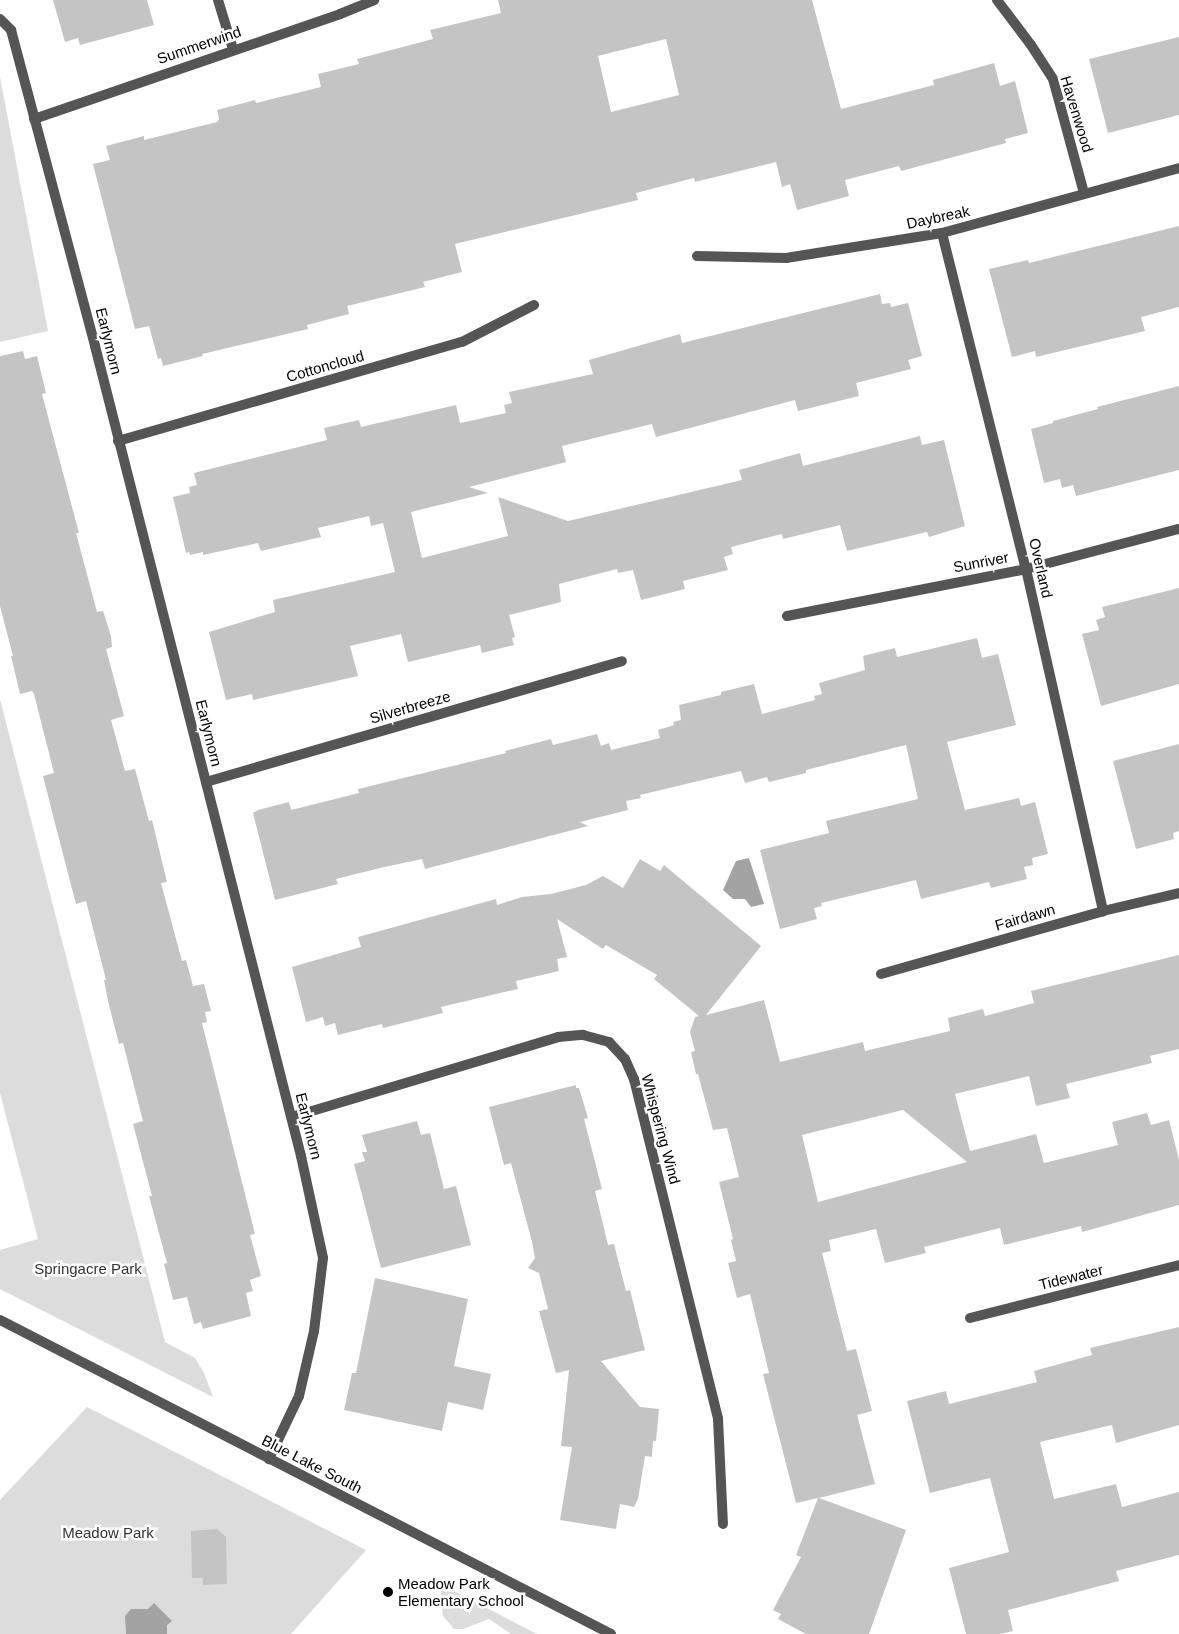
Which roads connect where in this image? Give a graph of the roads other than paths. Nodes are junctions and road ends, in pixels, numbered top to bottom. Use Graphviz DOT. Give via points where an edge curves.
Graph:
graph roads {
  1 [pos="218,0"];
  2 [pos="374,0"];
  3 [pos="997,0"];
  4 [pos="0,19"];
  5 [pos="233,49"];
  6 [pos="34,119"];
  7 [pos="1179,168"];
  8 [pos="1084,193"];
  9 [pos="942,233"];
  10 [pos="697,256"];
  11 [pos="534,305"];
  12 [pos="118,441"];
  13 [pos="1179,530"];
  14 [pos="1026,569"];
  15 [pos="786,616"];
  16 [pos="622,661"];
  17 [pos="206,782"];
  18 [pos="1179,894"];
  19 [pos="1102,911"];
  20 [pos="880,974"];
  21 [pos="292,1117"];
  22 [pos="1179,1265"];
  23 [pos="970,1318"];
  24 [pos="0,1320"];
  25 [pos="269,1459"];
  26 [pos="724,1524"];
  27 [pos="611,1634"];
  1 -- 5 [label="street"];
  2 -- 5 [label="street, Summerwind"];
  3 -- 8 [label="street, Havenwood" via="1053,79"];
  4 -- 6 [label="street, Earlymorn" via="11,30"];
  5 -- 6 [label="street, Summerwind"];
  6 -- 12 [label="street, Earlymorn"];
  7 -- 8 [label="street, Daybreak"];
  8 -- 9 [label="street, Daybreak"];
  9 -- 10 [label="street, Daybreak" via="786,258"];
  9 -- 14 [label="street, Overland"];
  11 -- 12 [label="street, Cottoncloud" via="462,342"];
  12 -- 17 [label="street, Earlymorn"];
  13 -- 14 [label="street, Sunriver"];
  14 -- 15 [label="street, Sunriver"];
  14 -- 19 [label="street, Overland"];
  16 -- 17 [label="street, Silverbreeze"];
  17 -- 21 [label="street, Earlymorn"];
  18 -- 19 [label="street, Fairdawn"];
  19 -- 20 [label="street, Fairdawn"];
  21 -- 25 [label="street, Earlymorn" via="323,1258 314,1331 299,1396"];
  21 -- 26 [label="street, Whispering Wind" via="558,1037 583,1035 609,1042 624,1059 634,1079 718,1419"];
  22 -- 23 [label="street, Tidewater"];
  24 -- 25 [label="street, Blue Lake South"];
  25 -- 27 [label="street, Blue Lake South"];
}
